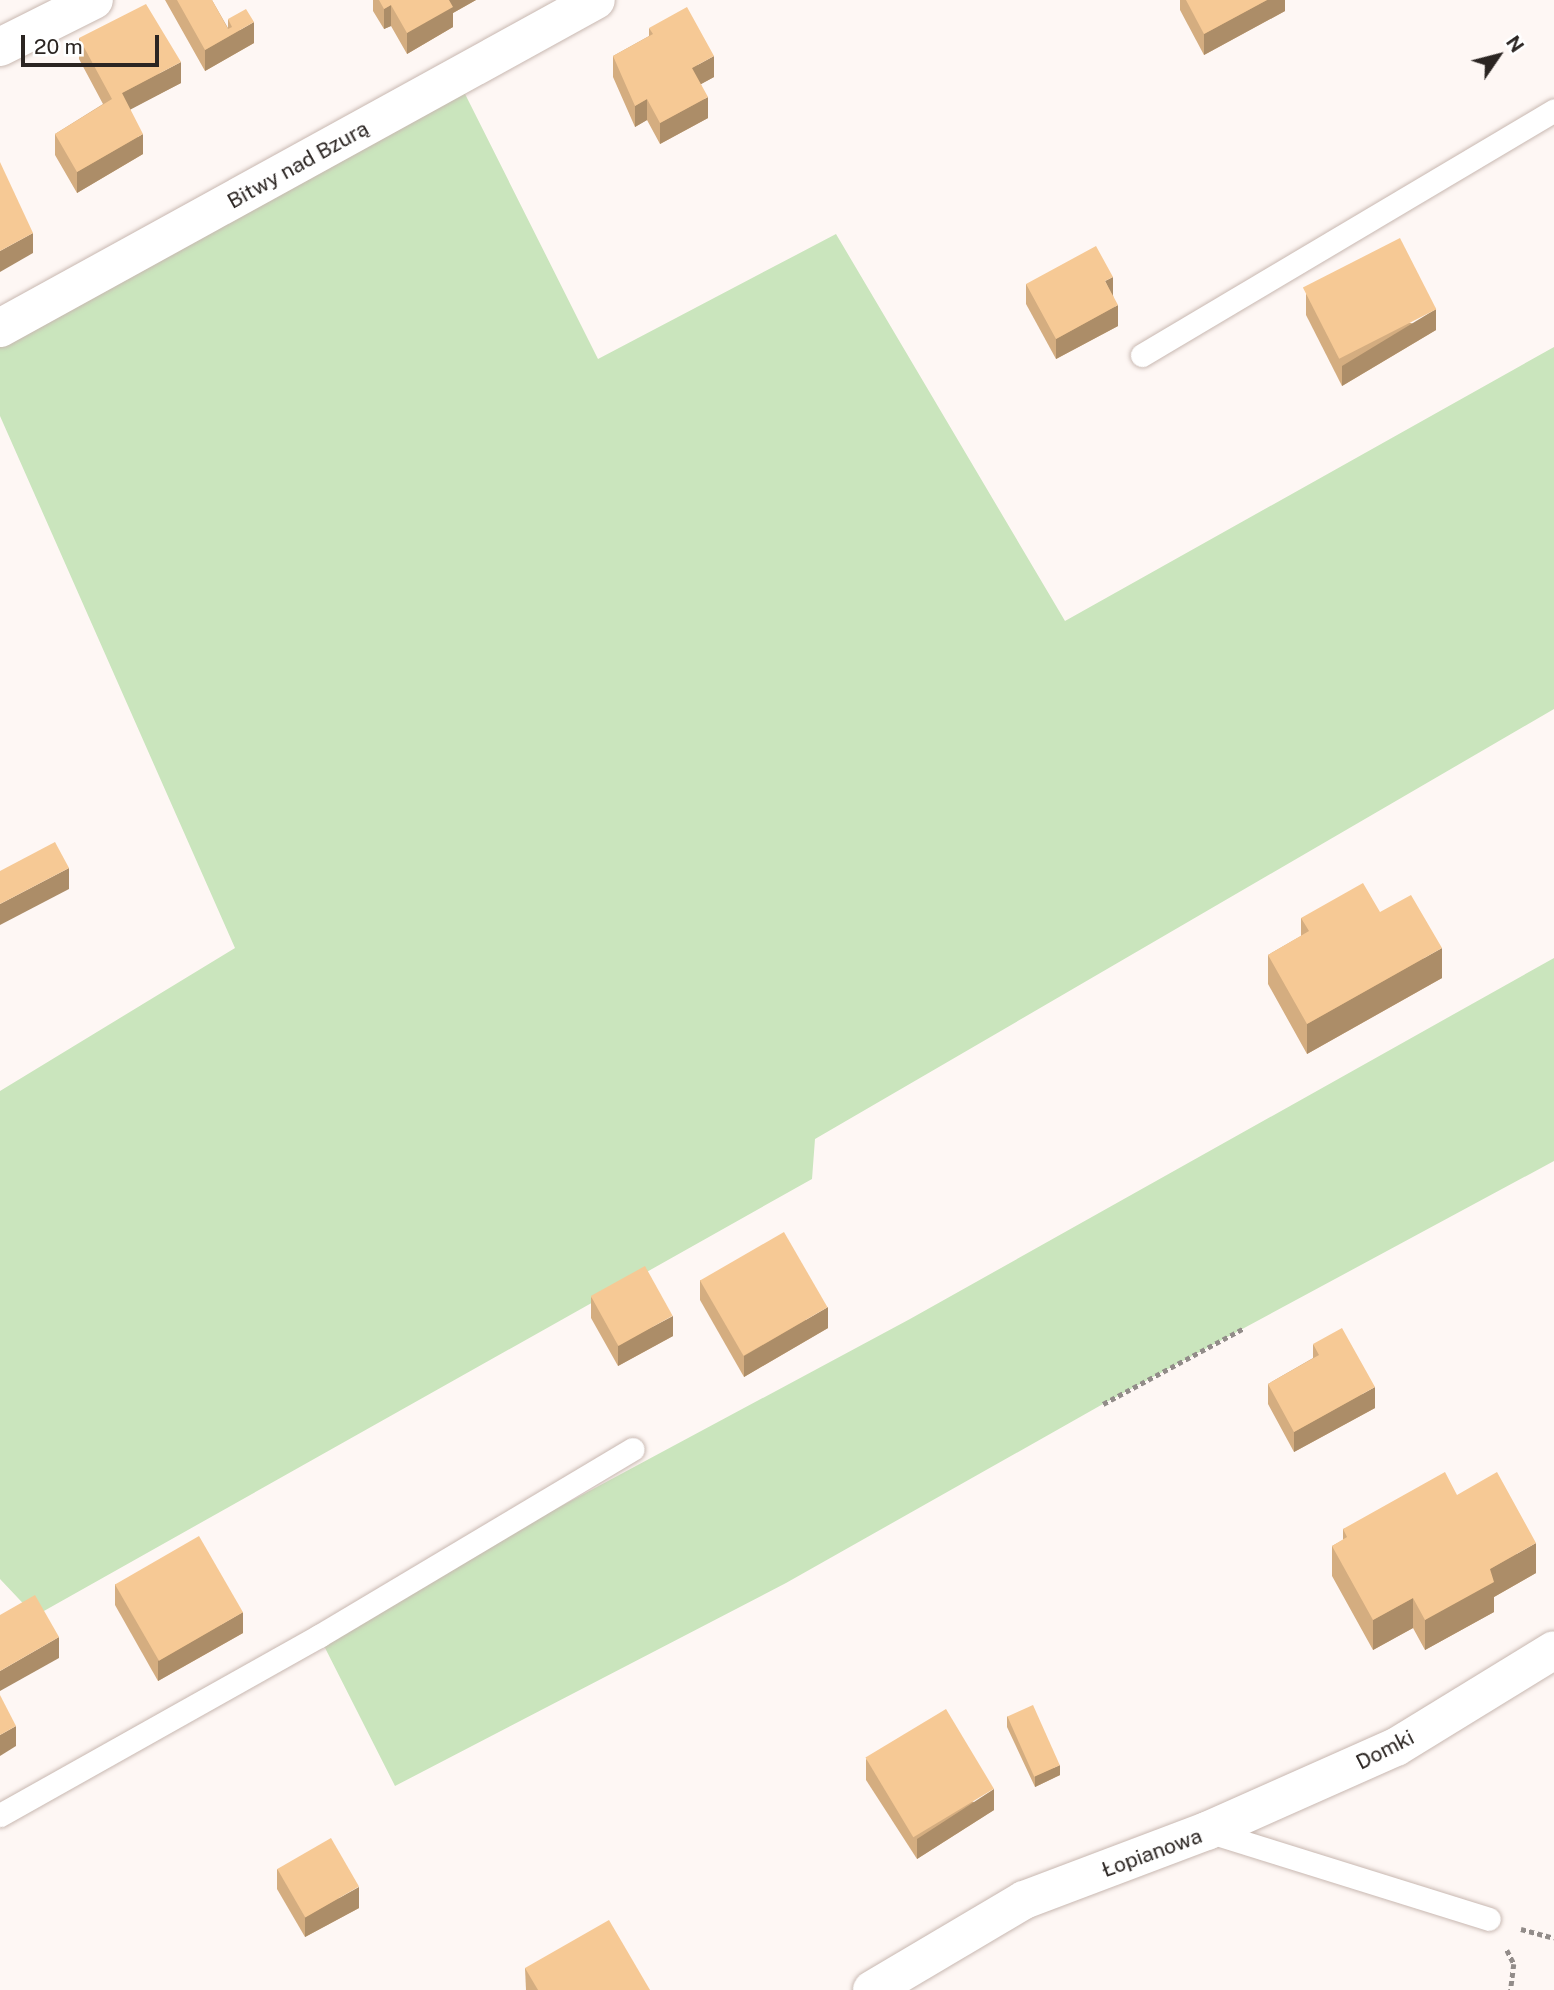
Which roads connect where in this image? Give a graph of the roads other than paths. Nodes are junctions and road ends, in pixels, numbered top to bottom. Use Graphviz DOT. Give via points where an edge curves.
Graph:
graph roads {
  1 [pos="94,0"];
  2 [pos="596,0"];
  3 [pos="0,47"];
  4 [pos="1554,110"];
  5 [pos="0,328"];
  6 [pos="1142,355"];
  7 [pos="634,1449"];
  8 [pos="1554,1650"];
  9 [pos="0,1815"];
  10 [pos="1207,1831"];
  11 [pos="1489,1919"];
  12 [pos="872,1990"];
  1 -- 3 [label="street"];
  2 -- 5 [label="street, Bitwy nad Bzurą"];
  4 -- 6 [label="lane"];
  7 -- 9 [label="lane" via="319,1636"];
  8 -- 10 [label="street, Domki" via="1396,1748"];
  10 -- 11 [label="lane, Łopianowa"];
  10 -- 12 [label="street, Łopianowa" via="1024,1900"];
}
